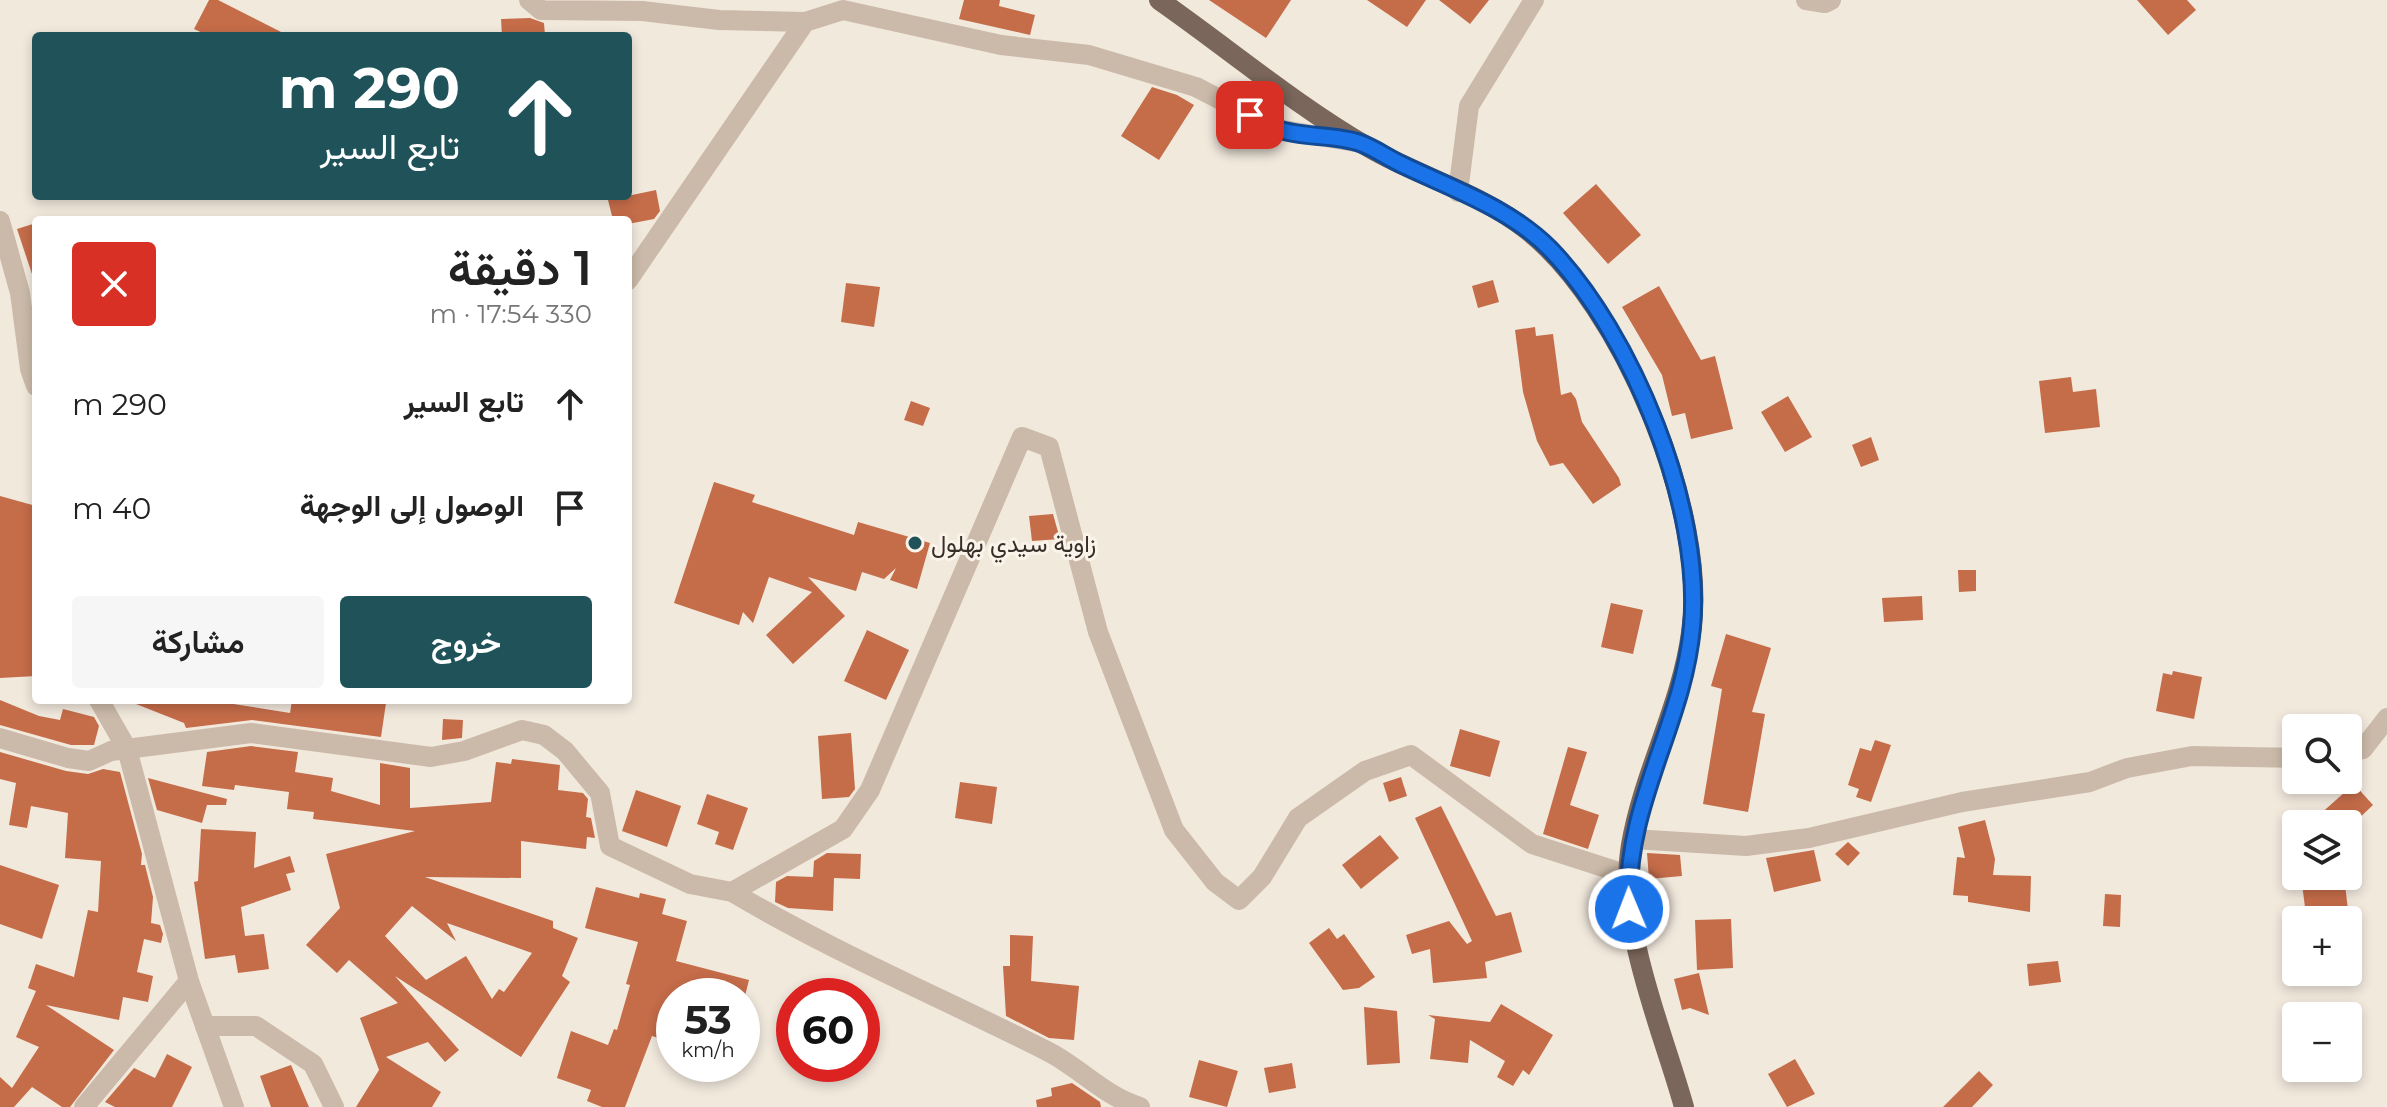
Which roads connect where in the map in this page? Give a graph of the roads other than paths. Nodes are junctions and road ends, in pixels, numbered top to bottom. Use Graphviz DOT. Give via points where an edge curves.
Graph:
graph roads {
  1 [pos="529,0"];
  2 [pos="1159,0"];
  3 [pos="1534,0"];
  4 [pos="1806,0"];
  5 [pos="1831,0"];
  6 [pos="805,22"];
  7 [pos="1361,143"];
  8 [pos="1458,192"];
  9 [pos="0,221"];
  10 [pos="632,274"];
  11 [pos="32,375"];
  12 [pos="101,704"];
  13 [pos="2387,718"];
  14 [pos="0,738"];
  15 [pos="127,749"];
  16 [pos="2362,749"];
  17 [pos="2282,758"];
  18 [pos="1633,839"];
  19 [pos="1628,875"];
  20 [pos="732,892"];
  21 [pos="189,981"];
  22 [pos="205,1026"];
  23 [pos="84,1107"];
  24 [pos="234,1107"];
  25 [pos="334,1107"];
  26 [pos="1140,1107"];
  27 [pos="1684,1107"];
  1 -- 6 [label="street" via="541,10"];
  2 -- 7 [label="main road"];
  3 -- 8 [label="street" via="1469,106"];
  4 -- 5 [label="street"];
  6 -- 7 [label="street" via="843,10 1001,45 1089,55 1196,87 1277,129"];
  6 -- 10 [label="street"];
  7 -- 8 [label="main road"];
  8 -- 18 [label="main road" via="1525,228 1550,249 1586,294 1658,430 1681,504 1693,587 1690,641"];
  9 -- 11 [label="street" via="20,293"];
  12 -- 15 [label="street"];
  13 -- 16 [label="street"];
  14 -- 15 [label="street" via="89,761"];
  15 -- 20 [label="street" via="251,733 431,757 522,730 544,735 600,793 610,846 690,884"];
  15 -- 21 [label="street"];
  17 -- 18 [label="street" via="2192,756 2127,768 2090,782 1746,846"];
  18 -- 19 [label="main road"];
  19 -- 20 [label="street" via="1532,844 1411,755 1365,771 1298,818 1262,877 1239,900 1215,882 1174,830 1098,632 1049,447 1022,437 870,790 843,829"];
  19 -- 27 [label="main road" via="1634,940"];
  20 -- 26 [label="street" via="787,925 1051,1053 1121,1101"];
  21 -- 22 [label="street"];
  21 -- 23 [label="street"];
  22 -- 24 [label="street"];
  22 -- 25 [label="street" via="256,1026 313,1064"];
}
